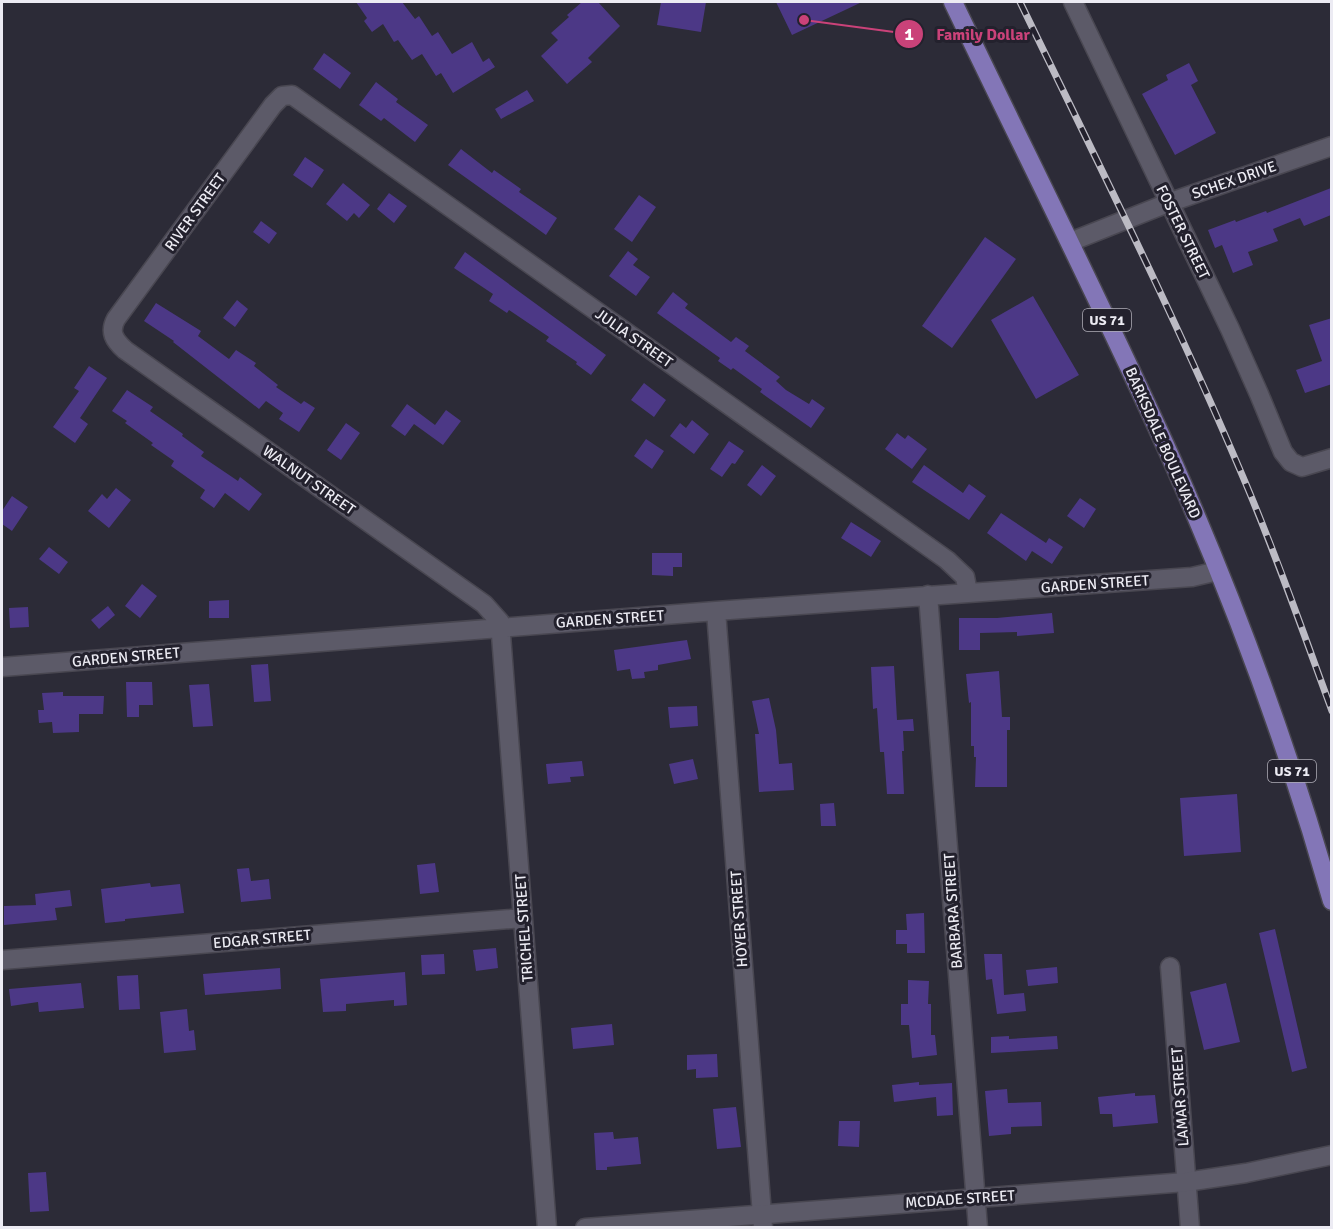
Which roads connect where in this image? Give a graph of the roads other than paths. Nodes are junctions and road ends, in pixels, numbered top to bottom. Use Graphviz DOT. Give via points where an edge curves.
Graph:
graph roads {
  1 [pos="953,2"];
  2 [pos="1073,2"];
  3 [pos="287,94"];
  4 [pos="1332,146"];
  5 [pos="1168,203"];
  6 [pos="1070,242"];
  7 [pos="113,336"];
  8 [pos="1332,458"];
  9 [pos="1218,571"];
  10 [pos="968,593"];
  11 [pos="928,595"];
  12 [pos="716,611"];
  13 [pos="501,628"];
  14 [pos="2,667"];
  15 [pos="1332,901"];
  16 [pos="523,918"];
  17 [pos="2,960"];
  18 [pos="1170,967"];
  19 [pos="1332,1155"];
  20 [pos="1186,1182"];
  21 [pos="975,1198"];
  22 [pos="762,1221"];
  23 [pos="547,1227"];
  24 [pos="585,1227"];
  25 [pos="978,1227"];
  26 [pos="1190,1227"];
  1 -- 6 [label="main road, BARKSDALE BOULEVARD / US 71"];
  2 -- 5 [label="street, FOSTER STREET"];
  3 -- 7 [label="street, RIVER STREET" via="273,105 116,319 111,330"];
  3 -- 10 [label="street, JULIA STREET" via="301,100 947,560 965,577"];
  4 -- 5 [label="street, SCHEX DRIVE"];
  5 -- 6 [label="street, SCHEX DRIVE"];
  5 -- 8 [label="street, FOSTER STREET" via="1240,350 1280,447 1290,462 1302,467"];
  6 -- 9 [label="main road, BARKSDALE BOULEVARD / US 71" via="1153,418"];
  7 -- 13 [label="street, WALNUT STREET" via="125,350 484,604 497,617"];
  9 -- 10 [label="street, GARDEN STREET" via="1192,577"];
  9 -- 15 [label="main road, BARKSDALE BOULEVARD / US 71" via="1274,716"];
  10 -- 11 [label="street, GARDEN STREET"];
  11 -- 12 [label="street, GARDEN STREET"];
  11 -- 21 [label="street, BARBARA STREET"];
  12 -- 13 [label="street, GARDEN STREET"];
  12 -- 22 [label="street, HOYER STREET"];
  13 -- 14 [label="street, GARDEN STREET"];
  13 -- 16 [label="street, TRICHEL STREET"];
  16 -- 17 [label="street, EDGAR STREET"];
  16 -- 23 [label="street, TRICHEL STREET"];
  18 -- 20 [label="street, LAMAR STREET"];
  19 -- 20 [label="street, MCDADE STREET"];
  20 -- 21 [label="street, MCDADE STREET"];
  20 -- 26 [label="street, LAMAR STREET"];
  21 -- 22 [label="street, MCDADE STREET"];
  21 -- 25 [label="street, BARBARA STREET"];
  22 -- 24 [label="street, MCDADE STREET"];
}
